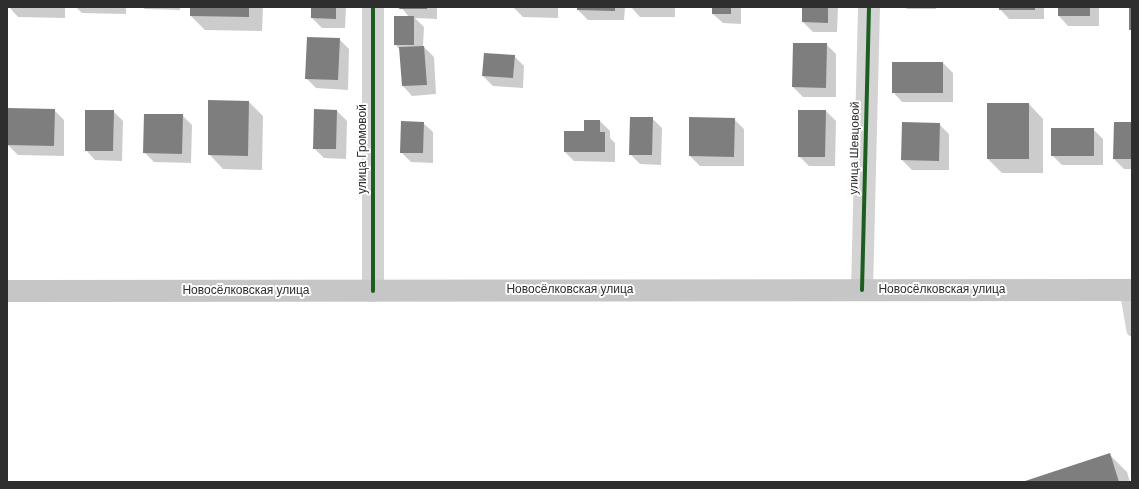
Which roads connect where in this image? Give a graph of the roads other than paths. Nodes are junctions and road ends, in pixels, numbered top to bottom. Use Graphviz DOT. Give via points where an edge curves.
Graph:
graph roads {
  1 [pos="373,7"];
  2 [pos="869,7"];
  3 [pos="862,290"];
  4 [pos="1128,290"];
  5 [pos="7,291"];
  6 [pos="373,291"];
  7 [pos="1132,331"];
  1 -- 6 [label="street, улица Громовой"];
  2 -- 3 [label="street, улица Шевцовой"];
  3 -- 4 [label="main road, Новосёлковская улица"];
  3 -- 6 [label="main road, Новосёлковская улица"];
  4 -- 7 [label="lane"];
  5 -- 6 [label="main road, Новосёлковская улица"];
}
